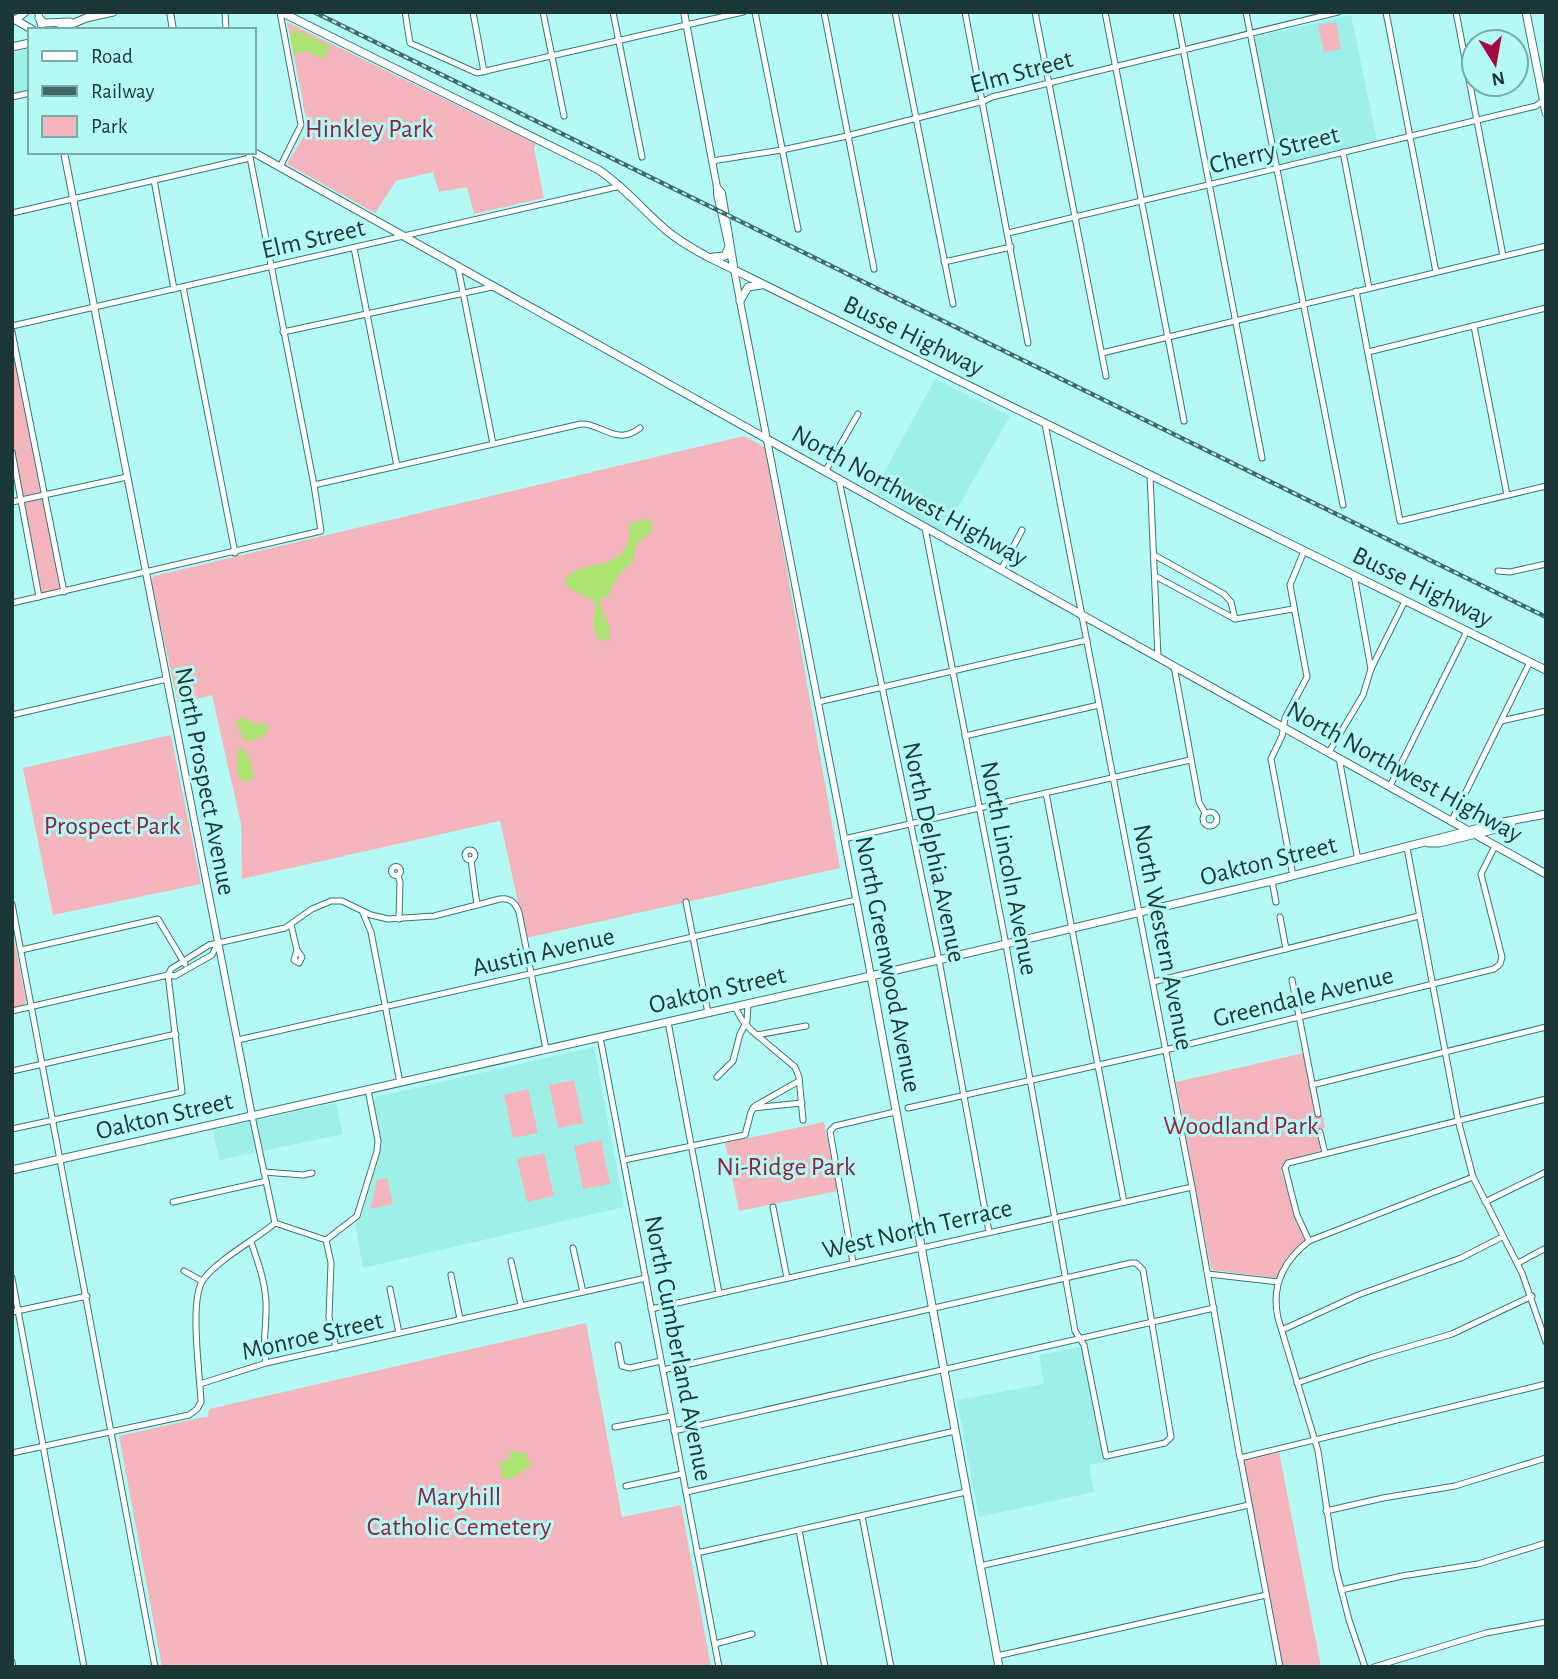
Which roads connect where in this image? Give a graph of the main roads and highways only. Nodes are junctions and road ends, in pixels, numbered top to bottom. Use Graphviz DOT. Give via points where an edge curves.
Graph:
graph roads {
  1 [pos="25,12"];
  2 [pos="113,12"];
  3 [pos="281,12"];
  4 [pos="1526,12"];
  5 [pos="38,15"];
  6 [pos="14,19"];
  7 [pos="75,22"];
  8 [pos="30,28"];
  9 [pos="62,28"];
  10 [pos="1545,99"];
  11 [pos="1546,113"];
  12 [pos="251,154"];
  13 [pos="728,249"];
  14 [pos="708,257"];
  15 [pos="764,285"];
  16 [pos="740,301"];
  17 [pos="1546,670"];
  18 [pos="1546,814"];
  19 [pos="1449,819"];
  20 [pos="1514,821"];
  21 [pos="1500,828"];
  22 [pos="1471,833"];
  23 [pos="1445,836"];
  24 [pos="1429,842"];
  25 [pos="1497,847"];
  26 [pos="1546,874"];
  27 [pos="871,976"];
  28 [pos="12,1170"];
  29 [pos="999,1667"];
  1 -- 6 [label="main road"];
  2 -- 7 [label="main road"];
  3 -- 14 [label="main road, Busse Highway" via="599,170 666,230"];
  4 -- 10 [label="main road"];
  5 -- 7 [label="main road" via="44,23"];
  6 -- 8 [label="main road"];
  7 -- 9 [label="main road"];
  10 -- 11 [label="main road"];
  12 -- 19 [label="main road, North Northwest Highway"];
  13 -- 14 [label="main road" via="722,257"];
  14 -- 15 [label="main road, Busse Highway"];
  15 -- 16 [label="main road" via="748,287"];
  15 -- 17 [label="main road, Busse Highway"];
  18 -- 20 [label="main road, Oakton Street"];
  19 -- 22 [label="main road, North Northwest Highway"];
  19 -- 23 [label="main road"];
  20 -- 21 [label="main road, Oakton Street"];
  20 -- 22 [label="main road, Oakton Street"];
  21 -- 22 [label="main road, Oakton Street"];
  21 -- 25 [label="main road"];
  22 -- 23 [label="main road, Oakton Street"];
  22 -- 24 [label="main road, Oakton Street"];
  22 -- 25 [label="main road, North Northwest Highway"];
  23 -- 24 [label="main road, Oakton Street"];
  24 -- 27 [label="main road, Oakton Street"];
  25 -- 26 [label="main road, North Northwest Highway"];
  27 -- 28 [label="main road, Oakton Street"];
  27 -- 29 [label="main road, North Greenwood Avenue"];
}
